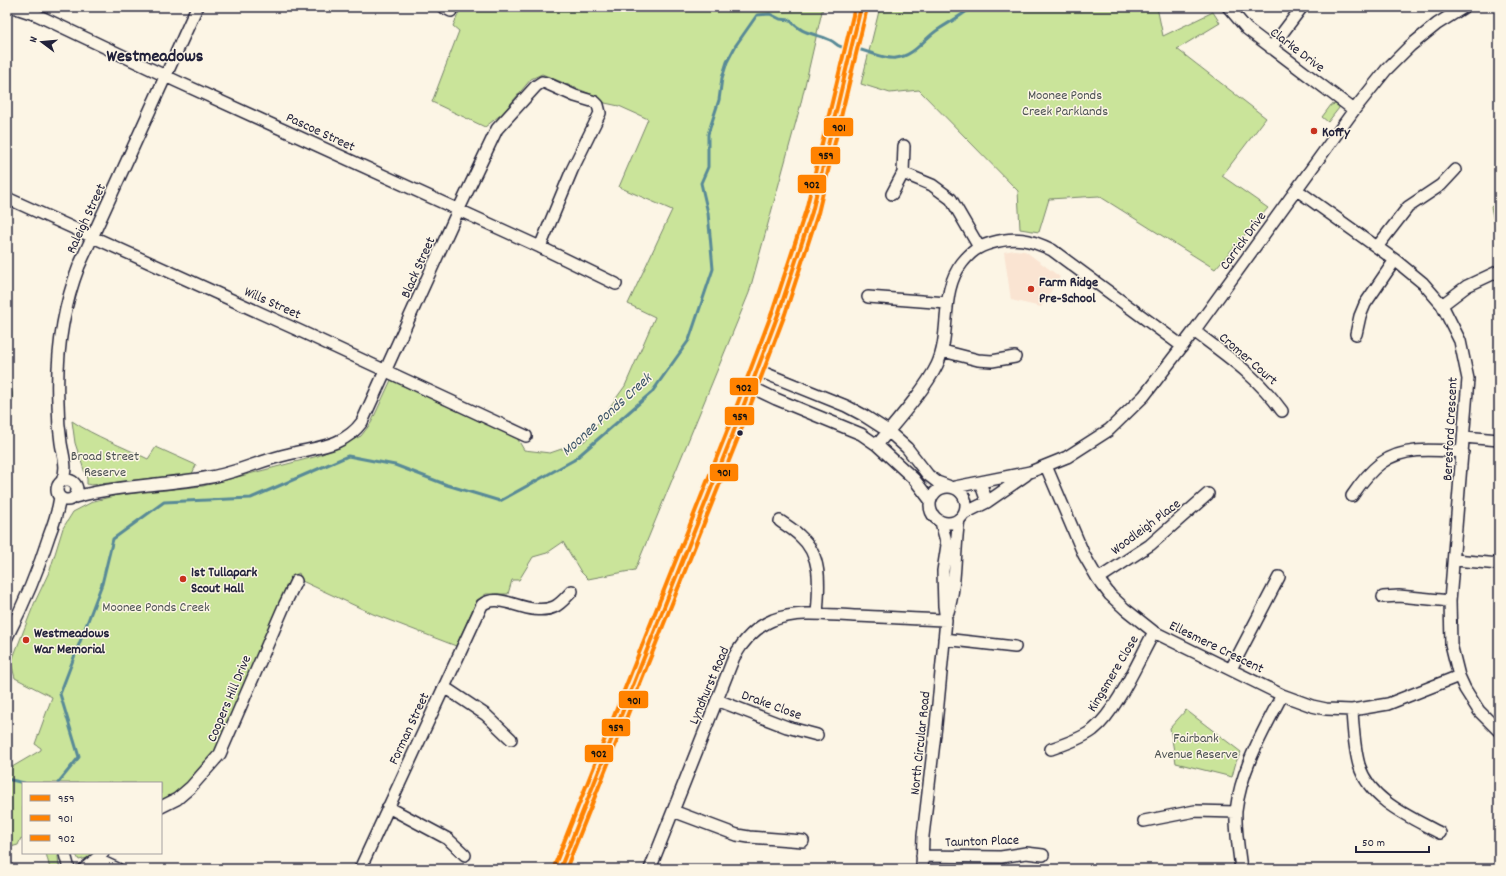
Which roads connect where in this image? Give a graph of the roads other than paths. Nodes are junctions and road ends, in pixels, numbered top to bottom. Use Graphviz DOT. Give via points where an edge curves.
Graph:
graph roads {
  1 [pos="13,7"];
  2 [pos="197,7"];
  3 [pos="861,7"];
  4 [pos="1228,7"];
  5 [pos="1302,7"];
  6 [pos="1464,7"];
  7 [pos="1271,48"];
  8 [pos="166,76"];
  9 [pos="1354,110"];
  10 [pos="904,146"];
  11 [pos="1455,170"];
  12 [pos="904,173"];
  13 [pos="1297,190"];
  14 [pos="892,194"];
  15 [pos="7,198"];
  16 [pos="459,211"];
  17 [pos="92,237"];
  18 [pos="540,247"];
  19 [pos="979,247"];
  20 [pos="1377,247"];
  21 [pos="1395,260"];
  22 [pos="1499,271"];
  23 [pos="616,284"];
  24 [pos="868,297"];
  25 [pos="947,303"];
  26 [pos="1442,306"];
  27 [pos="1194,331"];
  28 [pos="1356,334"];
  29 [pos="1182,346"];
  30 [pos="943,351"];
  31 [pos="1015,357"];
  32 [pos="757,370"];
  33 [pos="386,371"];
  34 [pos="751,386"];
  35 [pos="825,398"];
  36 [pos="1282,411"];
  37 [pos="819,416"];
  38 [pos="888,431"];
  39 [pos="526,436"];
  40 [pos="1464,437"];
  41 [pos="1499,440"];
  42 [pos="877,445"];
  43 [pos="1463,452"];
  44 [pos="64,456"];
  45 [pos="1046,466"];
  46 [pos="1030,472"];
  47 [pos="62,481"];
  48 [pos="980,482"];
  49 [pos="76,484"];
  50 [pos="951,487"];
  51 [pos="98,491"];
  52 [pos="1208,494"];
  53 [pos="1352,496"];
  54 [pos="60,497"];
  55 [pos="74,498"];
  56 [pos="930,500"];
  57 [pos="987,502"];
  58 [pos="962,516"];
  59 [pos="780,521"];
  60 [pos="940,522"];
  61 [pos="55,523"];
  62 [pos="1454,560"];
  63 [pos="1499,564"];
  64 [pos="1278,577"];
  65 [pos="1098,579"];
  66 [pos="296,581"];
  67 [pos="572,591"];
  68 [pos="1383,597"];
  69 [pos="1450,601"];
  70 [pos="817,614"];
  71 [pos="946,620"];
  72 [pos="9,630"];
  73 [pos="1154,632"];
  74 [pos="944,639"];
  75 [pos="1015,647"];
  76 [pos="1231,669"];
  77 [pos="1459,676"];
  78 [pos="444,687"];
  79 [pos="1282,695"];
  80 [pos="717,700"];
  81 [pos="1352,710"];
  82 [pos="1499,731"];
  83 [pos="817,735"];
  84 [pos="511,739"];
  85 [pos="1051,749"];
  86 [pos="162,806"];
  87 [pos="388,807"];
  88 [pos="673,811"];
  89 [pos="1236,812"];
  90 [pos="1144,821"];
  91 [pos="1440,833"];
  92 [pos="803,841"];
  93 [pos="65,854"];
  94 [pos="465,855"];
  95 [pos="1043,855"];
  96 [pos="100,856"];
  97 [pos="922,856"];
  98 [pos="69,869"];
  99 [pos="84,869"];
  100 [pos="118,869"];
  101 [pos="360,869"];
  102 [pos="560,869"];
  103 [pos="650,869"];
  104 [pos="922,869"];
  105 [pos="1241,869"];
  1 -- 8 [label="street, Pascoe Street" via="37,15"];
  2 -- 8 [label="street, Raleigh Street"];
  3 -- 32 [label="main road" via="806,232"];
  4 -- 7 [label="street, Clarke Drive" via="1247,29"];
  5 -- 7 [label="street"];
  6 -- 9 [label="street, Carrick Drive" via="1437,24 1410,46 1386,70"];
  7 -- 9 [label="street, Clarke Drive"];
  8 -- 16 [label="street, Pascoe Street"];
  8 -- 17 [label="street, Raleigh Street"];
  9 -- 13 [label="street, Carrick Drive"];
  10 -- 12 [label="street"];
  11 -- 20 [label="street" via="1441,185 1408,207"];
  12 -- 14 [label="street"];
  12 -- 19 [label="street" via="932,185 951,199"];
  13 -- 20 [label="street, Beresford Crescent"];
  13 -- 27 [label="street, Carrick Drive"];
  15 -- 17 [label="street, Wills Street"];
  16 -- 18 [label="street, Pascoe Street"];
  16 -- 18 [label="street, Black Street" via="497,129 536,86 542,82 546,83 595,102 599,116 572,170"];
  16 -- 33 [label="street, Black Street"];
  17 -- 33 [label="street, Wills Street"];
  17 -- 44 [label="street, Raleigh Street" via="70,292 59,347 59,422"];
  18 -- 23 [label="street, Pascoe Street"];
  19 -- 25 [label="street" via="955,271"];
  19 -- 29 [label="street" via="1010,238 1024,239 1052,250"];
  20 -- 21 [label="street, Beresford Crescent"];
  21 -- 26 [label="street, Beresford Crescent" via="1423,283"];
  21 -- 28 [label="street" via="1365,304"];
  22 -- 26 [label="street" via="1468,286"];
  24 -- 25 [label="street"];
  25 -- 30 [label="street"];
  26 -- 40 [label="street, Beresford Crescent" via="1460,341 1467,372 1468,396"];
  27 -- 29 [label="street, Carrick Drive"];
  27 -- 36 [label="street, Cromer Court" via="1255,379"];
  29 -- 45 [label="street, Carrick Drive" via="1144,396 1109,430"];
  30 -- 31 [label="street" via="978,360 992,361"];
  30 -- 38 [label="street" via="922,390"];
  32 -- 34 [label="main road"];
  32 -- 35 [label="street"];
  33 -- 39 [label="street, Wills Street"];
  33 -- 51 [label="street, Black Street" via="362,422 352,434 340,442 288,454 232,473"];
  34 -- 37 [label="street"];
  34 -- 102 [label="main road"];
  35 -- 37 [label="street"];
  35 -- 38 [label="street" via="863,415"];
  37 -- 42 [label="street" via="861,434"];
  38 -- 42 [label="street"];
  38 -- 50 [label="street" via="907,448 928,476"];
  40 -- 41 [label="street"];
  40 -- 43 [label="street, Beresford Crescent"];
  42 -- 56 [label="street" via="914,479"];
  43 -- 53 [label="street" via="1411,451 1394,456 1381,463"];
  43 -- 62 [label="street, Beresford Crescent"];
  44 -- 47 [label="street, Raleigh Street" via="65,469"];
  44 -- 49 [label="street, Raleigh Street"];
  45 -- 46 [label="street, Carrick Drive"];
  45 -- 65 [label="street, Ellesmere Crescent" via="1084,554"];
  46 -- 48 [label="street, Carrick Drive"];
  46 -- 57 [label="street, Carrick Drive"];
  47 -- 49 [label="street" via="68,480"];
  47 -- 54 [label="street" via="57,489"];
  48 -- 50 [label="street, Carrick Drive"];
  48 -- 57 [label="street"];
  49 -- 51 [label="street, Black Street"];
  49 -- 55 [label="street" via="78,491"];
  50 -- 56 [label="street" via="937,490"];
  50 -- 58 [label="street" via="960,490 966,501 967,507"];
  51 -- 55 [label="street, Black Street"];
  52 -- 65 [label="street, Woodleigh Place" via="1150,544"];
  54 -- 55 [label="street" via="66,500"];
  54 -- 61 [label="street"];
  55 -- 61 [label="street"];
  56 -- 60 [label="street" via="931,511"];
  57 -- 58 [label="street, Carrick Drive"];
  58 -- 60 [label="street" via="950,523"];
  58 -- 71 [label="street, North Circular Road"];
  59 -- 70 [label="street" via="806,542 815,558 819,576"];
  60 -- 71 [label="street, North Circular Road" via="947,540 943,571"];
  61 -- 72 [label="street" via="30,588"];
  62 -- 63 [label="street"];
  62 -- 69 [label="street, Beresford Crescent"];
  64 -- 76 [label="street"];
  65 -- 73 [label="street, Ellesmere Crescent" via="1110,595"];
  66 -- 86 [label="street, Coopers Hill Drive" via="220,754 191,787"];
  67 -- 78 [label="street, Forman Street" via="555,606 547,609 538,610 498,600 486,602 479,610"];
  68 -- 69 [label="street"];
  69 -- 77 [label="street, Beresford Crescent" via="1451,644"];
  70 -- 71 [label="street, Lyndhurst Road"];
  70 -- 80 [label="street, Lyndhurst Road" via="794,615 762,626 746,640 734,657"];
  71 -- 74 [label="street, North Circular Road"];
  73 -- 76 [label="street, Ellesmere Crescent"];
  73 -- 85 [label="street, Kingsmere Close" via="1112,709 1093,730"];
  74 -- 75 [label="street"];
  74 -- 97 [label="street, North Circular Road"];
  76 -- 79 [label="street, Ellesmere Crescent"];
  77 -- 81 [label="street, Ellesmere Crescent" via="1388,704"];
  77 -- 82 [label="street, Beresford Crescent" via="1479,711"];
  78 -- 84 [label="street" via="486,715"];
  78 -- 87 [label="street, Forman Street"];
  79 -- 81 [label="street, Ellesmere Crescent" via="1312,706"];
  79 -- 89 [label="street" via="1250,758"];
  80 -- 83 [label="street, Drake Close" via="787,727"];
  80 -- 88 [label="street, Lyndhurst Road"];
  81 -- 91 [label="street" via="1359,766 1366,781 1400,812"];
  87 -- 94 [label="street" via="448,838"];
  87 -- 101 [label="street, Forman Street"];
  88 -- 92 [label="street" via="737,835"];
  88 -- 103 [label="street, Lyndhurst Road"];
  89 -- 90 [label="street" via="1195,811"];
  89 -- 105 [label="street"];
  93 -- 98 [label="street"];
  95 -- 97 [label="street, Taunton Place" via="1026,853 1001,857"];
  96 -- 99 [label="street"];
  96 -- 100 [label="street"];
  97 -- 104 [label="street, North Circular Road"];
}
